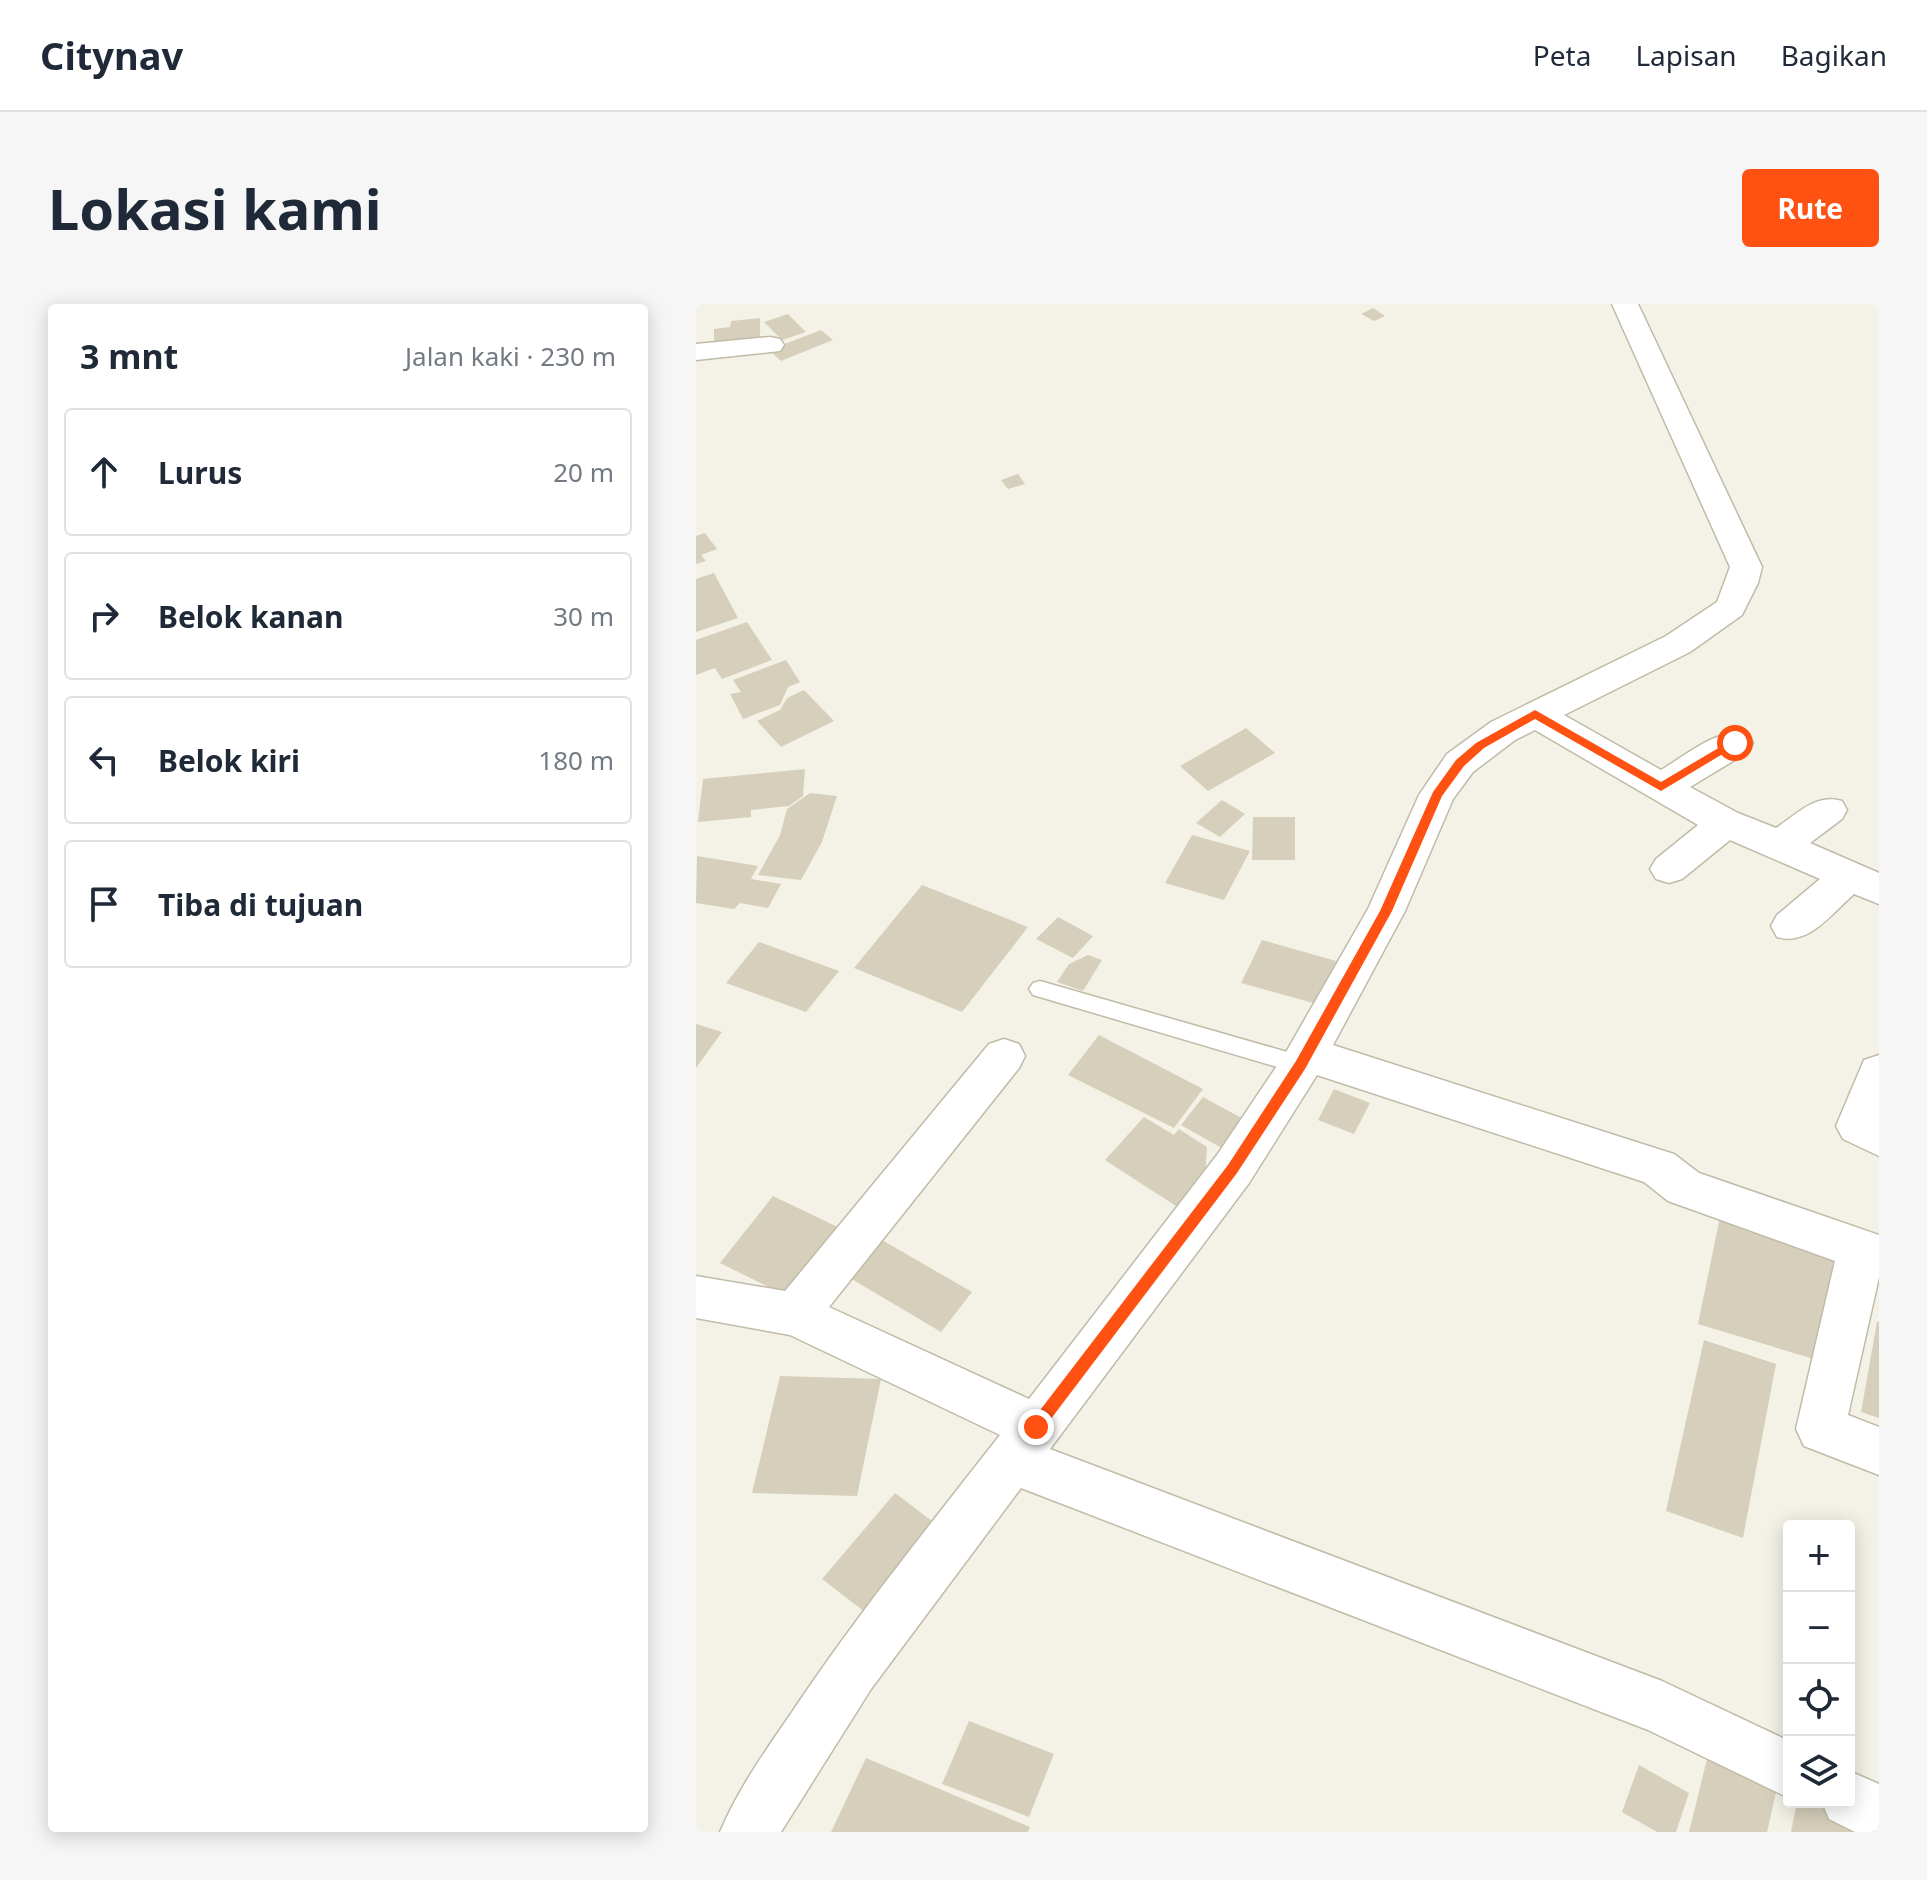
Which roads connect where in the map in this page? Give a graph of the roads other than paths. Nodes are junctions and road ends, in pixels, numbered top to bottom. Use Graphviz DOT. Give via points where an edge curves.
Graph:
graph roads {
  1 [pos="1625,304"];
  2 [pos="770,345"];
  3 [pos="696,352"];
  4 [pos="1535,714"];
  5 [pos="1735,743"];
  6 [pos="1661,787"];
  7 [pos="1829,810"];
  8 [pos="1725,823"];
  9 [pos="1780,845"];
  10 [pos="1669,869"];
  11 [pos="1864,883"];
  12 [pos="1791,926"];
  13 [pos="1040,989"];
  14 [pos="1004,1056"];
  15 [pos="1301,1063"];
  16 [pos="1879,1072"];
  17 [pos="1879,1137"];
  18 [pos="1869,1252"];
  19 [pos="696,1297"];
  20 [pos="795,1314"];
  21 [pos="1024,1443"];
  22 [pos="1879,1451"];
  23 [pos="1783,1767"];
  24 [pos="1855,1802"];
  25 [pos="1879,1814"];
  26 [pos="749,1832"];
  1 -- 4 [label="street" via="1746,567 1730,608 1678,644"];
  2 -- 3 [label="street"];
  4 -- 6 [label="street"];
  4 -- 15 [label="street" via="1480,745 1437,795 1386,911"];
  5 -- 6 [label="street"];
  6 -- 8 [label="street"];
  7 -- 9 [label="street"];
  8 -- 9 [label="street"];
  8 -- 10 [label="street"];
  9 -- 11 [label="street"];
  11 -- 12 [label="street"];
  13 -- 15 [label="lane"];
  14 -- 20 [label="street"];
  15 -- 18 [label="street" via="1658,1168 1684,1187"];
  15 -- 21 [label="street" via="1233,1169"];
  16 -- 17 [label="street" via="1858,1126"];
  18 -- 22 [label="street" via="1821,1429"];
  19 -- 20 [label="street"];
  20 -- 21 [label="street"];
  21 -- 23 [label="street" via="1662,1708"];
  21 -- 26 [label="street" via="852,1670"];
  24 -- 25 [label="street"];
}
